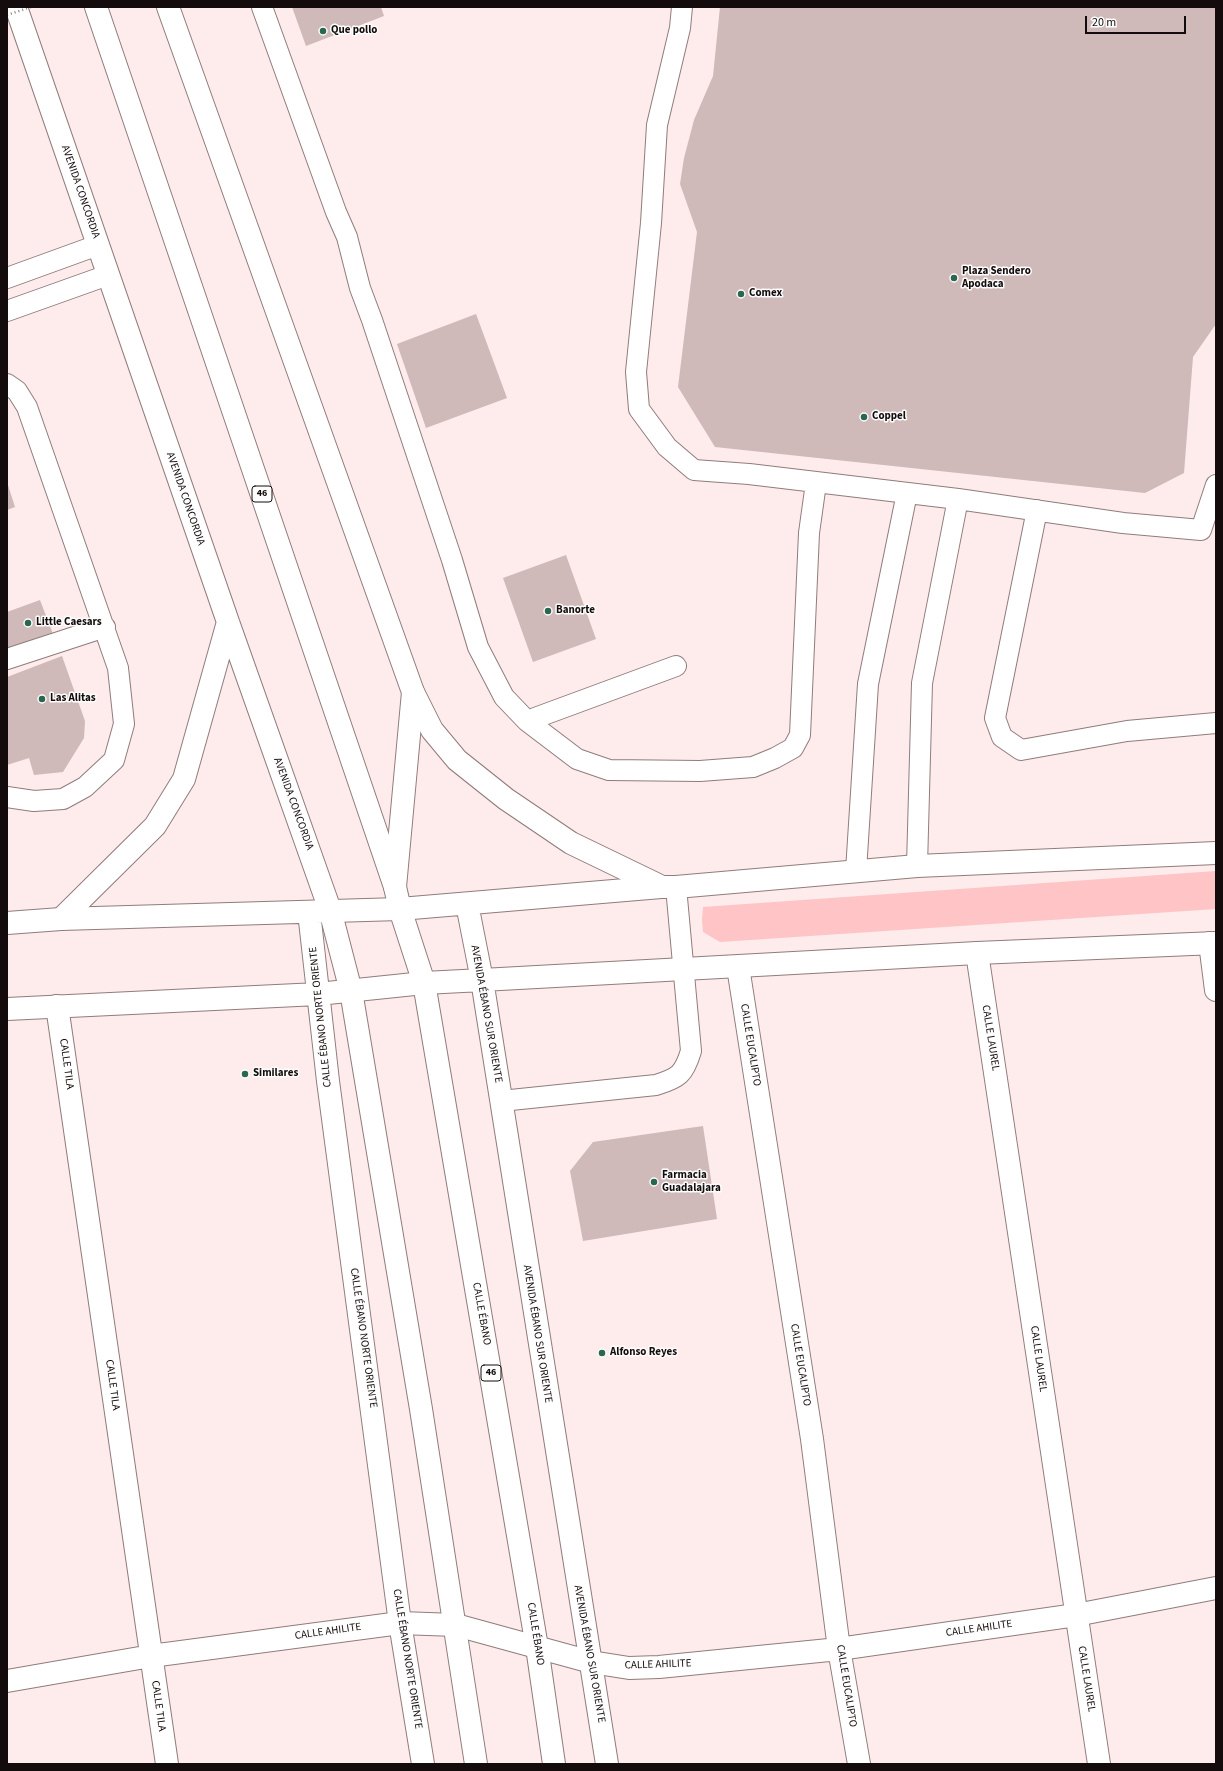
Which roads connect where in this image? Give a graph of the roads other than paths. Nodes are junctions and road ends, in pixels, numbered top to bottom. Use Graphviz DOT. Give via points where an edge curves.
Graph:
graph roads {
  1 [pos="16,7"];
  2 [pos="96,7"];
  3 [pos="168,7"];
  4 [pos="262,7"];
  5 [pos="682,7"];
  6 [pos="98,246"];
  7 [pos="108,275"];
  8 [pos="7,278"];
  9 [pos="7,311"];
  10 [pos="7,384"];
  11 [pos="816,483"];
  12 [pos="1216,485"];
  13 [pos="907,493"];
  14 [pos="958,499"];
  15 [pos="1037,510"];
  16 [pos="228,622"];
  17 [pos="105,627"];
  18 [pos="7,659"];
  19 [pos="676,666"];
  20 [pos="413,692"];
  21 [pos="527,722"];
  22 [pos="1216,723"];
  23 [pos="7,797"];
  24 [pos="1216,853"];
  25 [pos="917,866"];
  26 [pos="856,871"];
  27 [pos="395,887"];
  28 [pos="668,887"];
  29 [pos="466,904"];
  30 [pos="400,908"];
  31 [pos="330,910"];
  32 [pos="309,912"];
  33 [pos="61,919"];
  34 [pos="7,921"];
  35 [pos="1213,943"];
  36 [pos="977,953"];
  37 [pos="738,967"];
  38 [pos="683,970"];
  39 [pos="482,980"];
  40 [pos="424,983"];
  41 [pos="1216,990"];
  42 [pos="351,991"];
  43 [pos="318,994"];
  44 [pos="57,1006"];
  45 [pos="7,1009"];
  46 [pos="501,1101"];
  47 [pos="1216,1588"];
  48 [pos="1076,1615"];
  49 [pos="400,1623"];
  50 [pos="456,1625"];
  51 [pos="537,1647"];
  52 [pos="840,1649"];
  53 [pos="151,1656"];
  54 [pos="591,1662"];
  55 [pos="7,1681"];
  56 [pos="167,1764"];
  57 [pos="423,1764"];
  58 [pos="476,1764"];
  59 [pos="554,1764"];
  60 [pos="607,1764"];
  61 [pos="859,1764"];
  62 [pos="1099,1764"];
  1 -- 6 [label="street, AVENIDA CONCORDIA"];
  2 -- 27 [label="street, 46"];
  3 -- 20 [label="street"];
  4 -- 21 [label="lane" via="347,237 360,288 452,560 478,647 504,697"];
  5 -- 11 [label="lane" via="680,28 657,125 651,223 636,372 639,409 667,446 694,470"];
  6 -- 7 [label="street, AVENIDA CONCORDIA"];
  6 -- 8 [label="lane"];
  7 -- 9 [label="lane"];
  7 -- 16 [label="street, AVENIDA CONCORDIA"];
  10 -- 17 [label="lane" via="17,391 28,407"];
  11 -- 13 [label="lane"];
  11 -- 21 [label="lane" via="809,533 800,735 793,748 753,767 700,771 609,770 576,759"];
  12 -- 15 [label="lane" via="1201,530 1122,523"];
  13 -- 14 [label="lane"];
  13 -- 26 [label="lane" via="868,684"];
  14 -- 15 [label="lane"];
  14 -- 25 [label="lane" via="922,683"];
  15 -- 22 [label="lane" via="995,718 1002,737 1021,750 1127,731"];
  16 -- 31 [label="street, AVENIDA CONCORDIA"];
  16 -- 33 [label="street" via="184,779 155,826"];
  17 -- 18 [label="lane"];
  17 -- 23 [label="lane" via="118,668 124,724 114,760 85,786 63,799 34,801"];
  19 -- 21 [label="lane"];
  20 -- 27 [label="street"];
  20 -- 28 [label="street" via="432,730 457,760 506,799 571,843"];
  24 -- 25 [label="street"];
  25 -- 26 [label="street"];
  26 -- 28 [label="street"];
  27 -- 30 [label="street, 46"];
  28 -- 29 [label="street"];
  28 -- 38 [label="lane"];
  29 -- 30 [label="street"];
  29 -- 39 [label="street, AVENIDA ÉBANO SUR ORIENTE"];
  30 -- 31 [label="street"];
  30 -- 40 [label="street, 46"];
  31 -- 32 [label="street"];
  31 -- 42 [label="street, AVENIDA CONCORDIA"];
  32 -- 33 [label="street"];
  32 -- 43 [label="street, CALLE ÉBANO NORTE ORIENTE"];
  33 -- 34 [label="street"];
  35 -- 36 [label="street"];
  35 -- 41 [label="street"];
  36 -- 37 [label="street"];
  36 -- 48 [label="street, CALLE LAUREL"];
  37 -- 38 [label="street"];
  37 -- 52 [label="street, CALLE EUCALIPTO" via="812,1440"];
  38 -- 39 [label="street"];
  38 -- 46 [label="lane" via="691,1051 686,1069 671,1080 656,1085"];
  39 -- 40 [label="street"];
  39 -- 46 [label="street, AVENIDA ÉBANO SUR ORIENTE"];
  40 -- 42 [label="street"];
  40 -- 51 [label="street, CALLE ÉBANO / 46"];
  42 -- 43 [label="street"];
  42 -- 50 [label="street"];
  43 -- 44 [label="street"];
  43 -- 49 [label="street, CALLE ÉBANO NORTE ORIENTE"];
  44 -- 45 [label="street"];
  44 -- 53 [label="street, CALLE TILA"];
  46 -- 54 [label="street, AVENIDA ÉBANO SUR ORIENTE"];
  47 -- 48 [label="street, CALLE AHILITE"];
  48 -- 52 [label="street, CALLE AHILITE"];
  48 -- 62 [label="street, CALLE LAUREL"];
  49 -- 50 [label="street, CALLE AHILITE"];
  49 -- 53 [label="street, CALLE AHILITE"];
  49 -- 57 [label="street, CALLE ÉBANO NORTE ORIENTE"];
  50 -- 51 [label="street, CALLE AHILITE"];
  50 -- 58 [label="street"];
  51 -- 54 [label="street, CALLE AHILITE"];
  51 -- 59 [label="street, CALLE ÉBANO / 46"];
  52 -- 54 [label="street, CALLE AHILITE" via="659,1667 629,1668"];
  52 -- 61 [label="street, CALLE EUCALIPTO"];
  53 -- 55 [label="street, CALLE AHILITE"];
  53 -- 56 [label="street, CALLE TILA"];
  54 -- 60 [label="street, AVENIDA ÉBANO SUR ORIENTE"];
}
